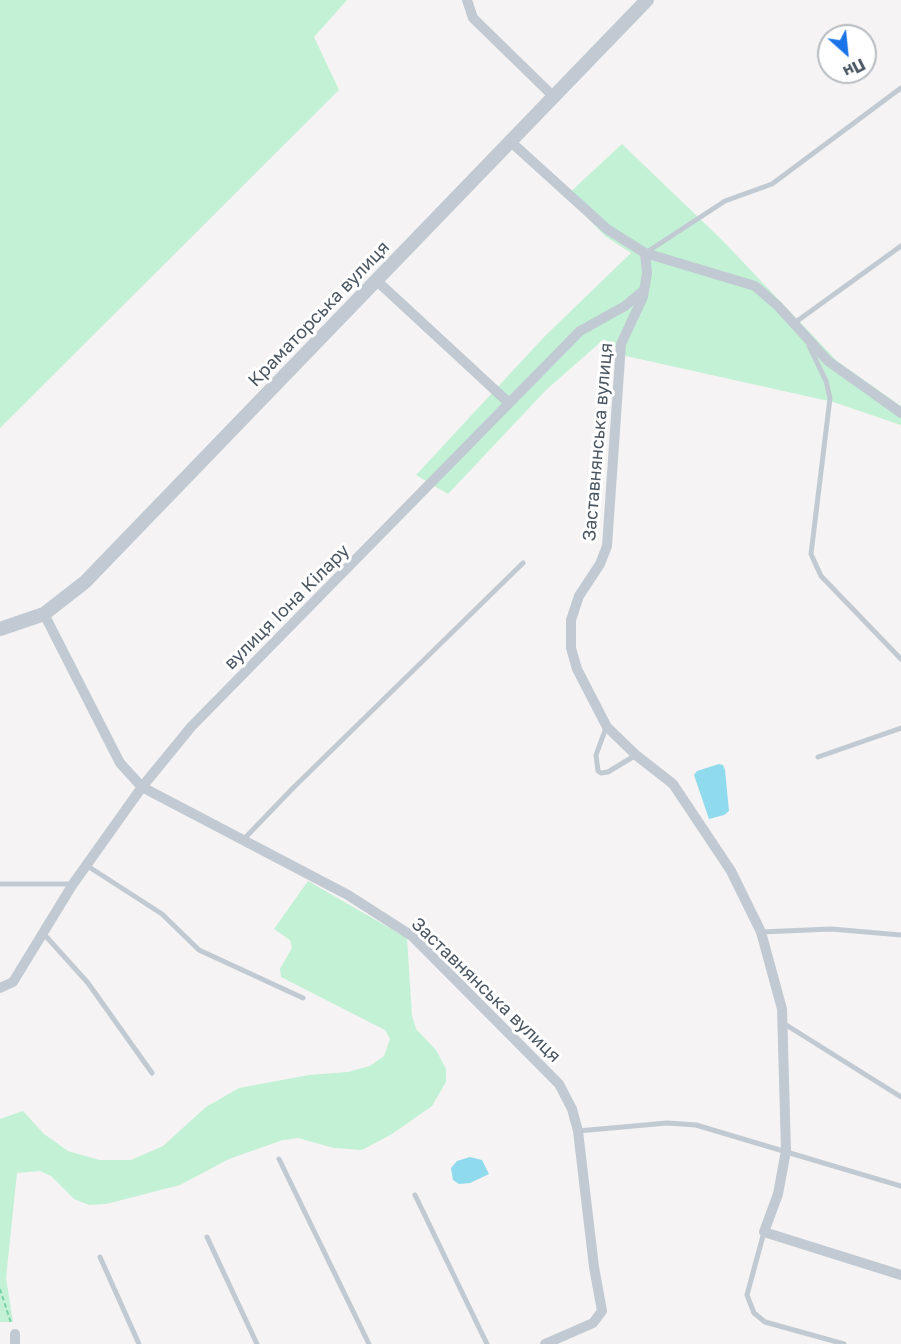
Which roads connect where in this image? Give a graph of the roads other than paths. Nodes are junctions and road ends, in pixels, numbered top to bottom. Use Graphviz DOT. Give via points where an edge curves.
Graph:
graph roads {
  1 [pos="467,0"];
  2 [pos="647,0"];
  3 [pos="901,88"];
  4 [pos="554,97"];
  5 [pos="511,142"];
  6 [pos="901,246"];
  7 [pos="645,253"];
  8 [pos="377,281"];
  9 [pos="644,290"];
  10 [pos="793,324"];
  11 [pos="806,339"];
  12 [pos="509,403"];
  13 [pos="901,413"];
  14 [pos="523,563"];
  15 [pos="44,614"];
  16 [pos="0,629"];
  17 [pos="901,659"];
  18 [pos="607,727"];
  19 [pos="901,728"];
  20 [pos="636,756"];
  21 [pos="818,757"];
  22 [pos="142,787"];
  23 [pos="242,841"];
  24 [pos="86,865"];
  25 [pos="0,884"];
  26 [pos="73,884"];
  27 [pos="761,932"];
  28 [pos="43,933"];
  29 [pos="901,935"];
  30 [pos="0,988"];
  31 [pos="303,998"];
  32 [pos="783,1023"];
  33 [pos="152,1073"];
  34 [pos="901,1097"];
  35 [pos="578,1131"];
  36 [pos="786,1151"];
  37 [pos="279,1159"];
  38 [pos="901,1186"];
  39 [pos="415,1195"];
  40 [pos="764,1232"];
  41 [pos="207,1237"];
  42 [pos="100,1257"];
  43 [pos="901,1275"];
  44 [pos="139,1344"];
  45 [pos="257,1344"];
  46 [pos="369,1344"];
  47 [pos="487,1344"];
  48 [pos="545,1344"];
  49 [pos="844,1344"];
  1 -- 4 [label="street" via="472,18"];
  2 -- 4 [label="street, Краматорська вулиця"];
  3 -- 7 [label="lane" via="771,184 725,201"];
  4 -- 5 [label="street, Краматорська вулиця"];
  5 -- 7 [label="street" via="607,229"];
  5 -- 8 [label="street, Краматорська вулиця"];
  6 -- 10 [label="lane"];
  7 -- 9 [label="street, Заставнянська вулиця"];
  7 -- 10 [label="street" via="755,286"];
  8 -- 12 [label="street"];
  8 -- 15 [label="street, Краматорська вулиця" via="85,582"];
  9 -- 12 [label="street, вулиця Іона Кілару" via="625,306 580,331"];
  9 -- 18 [label="street, Заставнянська вулиця" via="621,344 607,546 579,596 571,620 571,648 577,669"];
  10 -- 11 [label="street"];
  11 -- 13 [label="street" via="828,361"];
  11 -- 17 [label="lane" via="830,398 811,554 821,576"];
  12 -- 22 [label="street, вулиця Іона Кілару" via="191,728"];
  14 -- 23 [label="lane"];
  15 -- 16 [label="street, Краматорська вулиця"];
  15 -- 22 [label="street, Заставнянська вулиця" via="120,763"];
  18 -- 20 [label="street, Заставнянська вулиця"];
  18 -- 20 [label="lane" via="596,755 598,771 608,772"];
  19 -- 21 [label="lane"];
  20 -- 27 [label="street, Заставнянська вулиця" via="673,784 731,871"];
  22 -- 23 [label="street, Заставнянська вулиця"];
  22 -- 24 [label="street, вулиця Іона Кілару"];
  23 -- 35 [label="street, Заставнянська вулиця" via="348,895 412,936 559,1084"];
  24 -- 26 [label="street, вулиця Іона Кілару"];
  24 -- 31 [label="lane" via="162,914 199,950"];
  25 -- 26 [label="lane"];
  26 -- 28 [label="street, вулиця Іона Кілару"];
  27 -- 29 [label="lane" via="831,929"];
  27 -- 32 [label="street, Заставнянська вулиця"];
  28 -- 30 [label="street, вулиця Іона Кілару" via="13,982"];
  28 -- 33 [label="lane" via="88,983"];
  32 -- 34 [label="lane"];
  32 -- 36 [label="street, Заставнянська вулиця"];
  35 -- 36 [label="lane" via="667,1123 696,1125"];
  35 -- 48 [label="street, Заставнянська вулиця" via="602,1311 593,1323"];
  36 -- 38 [label="lane"];
  36 -- 40 [label="street, Заставнянська вулиця" via="778,1194"];
  37 -- 46 [label="lane"];
  39 -- 47 [label="lane"];
  40 -- 43 [label="street"];
  40 -- 49 [label="lane" via="747,1295 754,1313 765,1322"];
  41 -- 45 [label="lane"];
  42 -- 44 [label="lane"];
}
